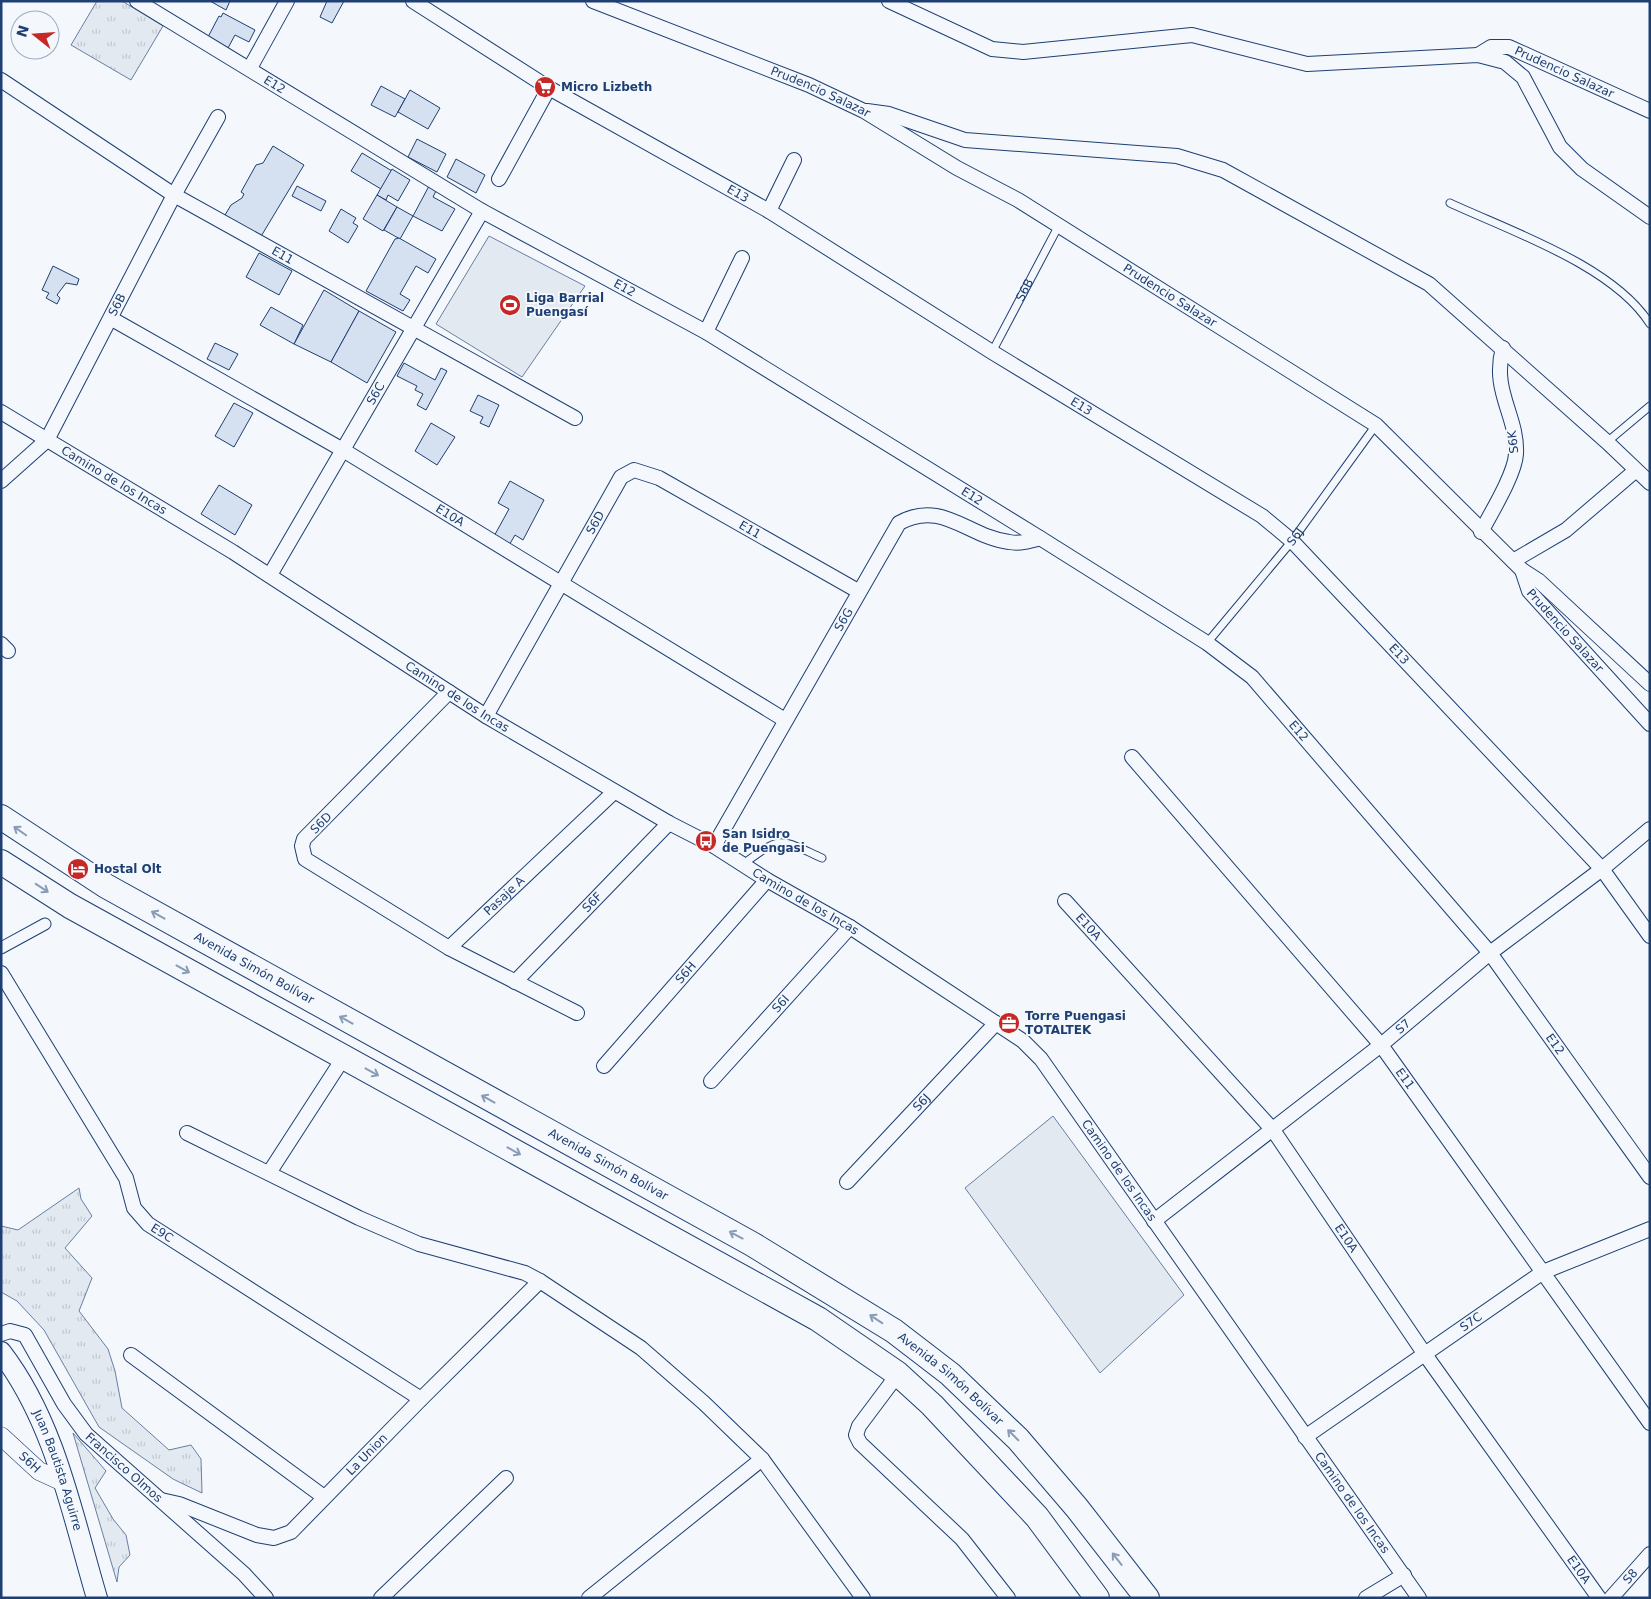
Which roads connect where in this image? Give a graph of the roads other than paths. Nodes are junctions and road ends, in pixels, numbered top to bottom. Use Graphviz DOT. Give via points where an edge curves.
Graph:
graph roads {
  1 [pos="136,1"];
  2 [pos="287,1"];
  3 [pos="413,1"];
  4 [pos="593,1"];
  5 [pos="889,1"];
  6 [pos="1478,55"];
  7 [pos="250,68"];
  8 [pos="1,80"];
  9 [pos="549,88"];
  10 [pos="1650,110"];
  11 [pos="864,111"];
  12 [pos="218,117"];
  13 [pos="794,160"];
  14 [pos="499,179"];
  15 [pos="174,195"];
  16 [pos="1450,203"];
  17 [pos="482,211"];
  18 [pos="769,211"];
  19 [pos="1650,217"];
  20 [pos="1058,227"];
  21 [pos="742,258"];
  22 [pos="112,319"];
  23 [pos="1650,324"];
  24 [pos="414,330"];
  25 [pos="706,332"];
  26 [pos="1503,348"];
  27 [pos="992,352"];
  28 [pos="1650,406"];
  29 [pos="1,412"];
  30 [pos="574,418"];
  31 [pos="1376,425"];
  32 [pos="47,440"];
  33 [pos="1607,442"];
  34 [pos="342,450"];
  35 [pos="641,470"];
  36 [pos="1635,471"];
  37 [pos="1,481"];
  38 [pos="1650,483"];
  39 [pos="1481,532"];
  40 [pos="1040,538"];
  41 [pos="1292,541"];
  42 [pos="1517,566"];
  43 [pos="270,575"];
  44 [pos="560,584"];
  45 [pos="858,591"];
  46 [pos="1207,643"];
  47 [pos="1650,684"];
  48 [pos="449,692"];
  49 [pos="486,716"];
  50 [pos="785,720"];
  51 [pos="1650,724"];
  52 [pos="1132,757"];
  53 [pos="614,792"];
  54 [pos="1,817"];
  55 [pos="669,823"];
  56 [pos="1650,829"];
  57 [pos="714,846"];
  58 [pos="822,858"];
  59 [pos="1,862"];
  60 [pos="743,864"];
  61 [pos="1602,869"];
  62 [pos="767,880"];
  63 [pos="1065,901"];
  64 [pos="45,924"];
  65 [pos="850,927"];
  66 [pos="1650,936"];
  67 [pos="1,948"];
  68 [pos="449,948"];
  69 [pos="1490,953"];
  70 [pos="1,973"];
  71 [pos="515,982"];
  72 [pos="577,1013"];
  73 [pos="996,1023"];
  74 [pos="1381,1045"];
  75 [pos="344,1057"];
  76 [pos="604,1066"];
  77 [pos="711,1081"];
  78 [pos="1273,1130"];
  79 [pos="187,1133"];
  80 [pos="269,1173"];
  81 [pos="1650,1177"];
  82 [pos="847,1182"];
  83 [pos="1154,1221"];
  84 [pos="1650,1229"];
  85 [pos="1543,1272"];
  86 [pos="540,1281"];
  87 [pos="1,1334"];
  88 [pos="1,1352"];
  89 [pos="1424,1353"];
  90 [pos="131,1355"];
  91 [pos="898,1374"];
  92 [pos="421,1399"];
  93 [pos="1650,1423"];
  94 [pos="1,1436"];
  95 [pos="1305,1437"];
  96 [pos="762,1459"];
  97 [pos="506,1478"];
  98 [pos="63,1482"];
  99 [pos="324,1497"];
  100 [pos="161,1500"];
  101 [pos="1650,1554"];
  102 [pos="1404,1576"];
  103 [pos="96,1598"];
  104 [pos="266,1598"];
  105 [pos="381,1598"];
  106 [pos="589,1598"];
  107 [pos="863,1598"];
  108 [pos="1008,1598"];
  109 [pos="1098,1598"];
  110 [pos="1147,1598"];
  111 [pos="1366,1598"];
  112 [pos="1419,1598"];
  113 [pos="1599,1598"];
  114 [pos="1611,1598"];
  1 -- 7 [label="street, E12"];
  2 -- 7 [label="street"];
  3 -- 9 [label="street, E13"];
  4 -- 11 [label="street, Prudencio Salazar" via="810,84"];
  5 -- 6 [label="street" via="992,49 1022,52 1192,35 1306,64"];
  6 -- 10 [label="street, Prudencio Salazar" via="1491,47 1509,47"];
  6 -- 19 [label="street" via="1505,62 1523,77 1560,147 1582,170"];
  7 -- 17 [label="street, E12"];
  8 -- 15 [label="street, E11"];
  9 -- 14 [label="street"];
  9 -- 18 [label="street, E13"];
  11 -- 20 [label="street, Prudencio Salazar" via="956,168 1018,200"];
  11 -- 26 [label="street" via="889,114 965,140 1177,156 1223,170 1429,284"];
  12 -- 15 [label="street, S6B"];
  13 -- 18 [label="street"];
  15 -- 22 [label="street, S6B"];
  15 -- 24 [label="street, E11"];
  16 -- 23 [label="lane" via="1604,278 1627,295"];
  17 -- 24 [label="street, S6C"];
  17 -- 25 [label="street, E12"];
  18 -- 27 [label="street, E13"];
  20 -- 27 [label="lane, S6B"];
  20 -- 31 [label="street, Prudencio Salazar"];
  21 -- 25 [label="street"];
  22 -- 32 [label="street, S6B"];
  22 -- 34 [label="street, E10A"];
  24 -- 30 [label="street, E11"];
  24 -- 34 [label="street, S6C"];
  25 -- 40 [label="street, E12"];
  26 -- 33 [label="street"];
  26 -- 39 [label="street, S6K" via="1498,365 1499,378 1516,454"];
  27 -- 41 [label="street, E13" via="1262,516"];
  28 -- 33 [label="lane"];
  29 -- 32 [label="street, Camino de los Incas"];
  31 -- 39 [label="street, Prudencio Salazar"];
  31 -- 41 [label="lane, S6J"];
  32 -- 37 [label="street, S6B"];
  32 -- 43 [label="street, Camino de los Incas"];
  33 -- 36 [label="street"];
  34 -- 43 [label="street, S6C"];
  34 -- 44 [label="street, E10A"];
  35 -- 44 [label="street, S6D" via="621,477"];
  35 -- 45 [label="street, E11"];
  36 -- 38 [label="street"];
  36 -- 42 [label="street" via="1566,530"];
  39 -- 42 [label="street, Prudencio Salazar"];
  40 -- 45 [label="street, S6G" via="1011,543 936,515 912,515 898,523 891,532"];
  40 -- 46 [label="street, E12"];
  41 -- 46 [label="lane, S6J"];
  41 -- 61 [label="street, E13"];
  42 -- 47 [label="street" via="1539,581"];
  42 -- 51 [label="street, Prudencio Salazar" via="1529,591"];
  43 -- 48 [label="street, Camino de los Incas"];
  44 -- 49 [label="street, S6D"];
  44 -- 50 [label="street, E10A"];
  45 -- 50 [label="street, S6G"];
  46 -- 69 [label="street, E12" via="1252,677"];
  48 -- 49 [label="street, Camino de los Incas"];
  48 -- 68 [label="street, S6D" via="304,839 302,846 305,859"];
  49 -- 53 [label="street, Camino de los Incas"];
  50 -- 57 [label="street, S6G"];
  52 -- 74 [label="street, E11"];
  53 -- 55 [label="street, Camino de los Incas"];
  53 -- 68 [label="street, Pasaje A"];
  110 -- 54 [label="highway, Avenida Simón Bolívar, one-way" via="1078,1508 1018,1439 950,1374 894,1331 752,1244 106,886"];
  55 -- 57 [label="street, Camino de los Incas"];
  55 -- 71 [label="street, S6F"];
  56 -- 61 [label="street, S7"];
  57 -- 60 [label="street, Camino de los Incas"];
  58 -- 60 [label="lane" via="785,841 771,844"];
  59 -- 75 [label="highway, one-way" via="70,906"];
  60 -- 62 [label="street, Camino de los Incas"];
  61 -- 66 [label="street, E13"];
  61 -- 69 [label="street, S7"];
  62 -- 65 [label="street, Camino de los Incas"];
  62 -- 76 [label="street, S6H"];
  63 -- 78 [label="street, E10A"];
  64 -- 67 [label="street"];
  65 -- 73 [label="street, Camino de los Incas"];
  65 -- 77 [label="street, S6I"];
  68 -- 71 [label="street"];
  69 -- 74 [label="street, S7"];
  69 -- 81 [label="street, E12"];
  70 -- 92 [label="street, E9C" via="126,1178 134,1208 148,1224"];
  71 -- 72 [label="street"];
  73 -- 82 [label="street, S6J"];
  73 -- 83 [label="street, Camino de los Incas" via="1041,1059"];
  74 -- 78 [label="street, S7"];
  74 -- 85 [label="street, E11"];
  75 -- 80 [label="street"];
  75 -- 91 [label="highway, one-way" via="818,1319"];
  78 -- 83 [label="street, S7"];
  78 -- 89 [label="street, E10A"];
  79 -- 80 [label="street"];
  80 -- 86 [label="street" via="419,1244 510,1267"];
  83 -- 95 [label="street, Camino de los Incas"];
  84 -- 85 [label="street, S7C"];
  85 -- 89 [label="street, S7C"];
  85 -- 93 [label="street, E11"];
  86 -- 92 [label="street, La Union"];
  86 -- 96 [label="street" via="641,1348"];
  87 -- 100 [label="street, Francisco Olmos" via="10,1331 25,1335 64,1404 86,1434"];
  88 -- 98 [label="main road, Juan Bautista Aguirre" via="39,1411"];
  89 -- 95 [label="street, S7C"];
  89 -- 113 [label="street, E10A"];
  90 -- 99 [label="street"];
  91 -- 108 [label="street" via="859,1426 856,1435 860,1443 962,1539"];
  91 -- 109 [label="highway" via="932,1405 1036,1517"];
  92 -- 99 [label="street, La Union"];
  94 -- 98 [label="street, S6H" via="39,1471"];
  95 -- 102 [label="street, Camino de los Incas"];
  96 -- 106 [label="street"];
  96 -- 107 [label="street"];
  97 -- 105 [label="street"];
  98 -- 103 [label="main road, Juan Bautista Aguirre"];
  99 -- 100 [label="street, La Union" via="291,1532 274,1538 257,1535"];
  100 -- 104 [label="street, Francisco Olmos" via="244,1574"];
  101 -- 114 [label="street, S8"];
  102 -- 111 [label="street"];
  102 -- 112 [label="street, Camino de los Incas"];
}
